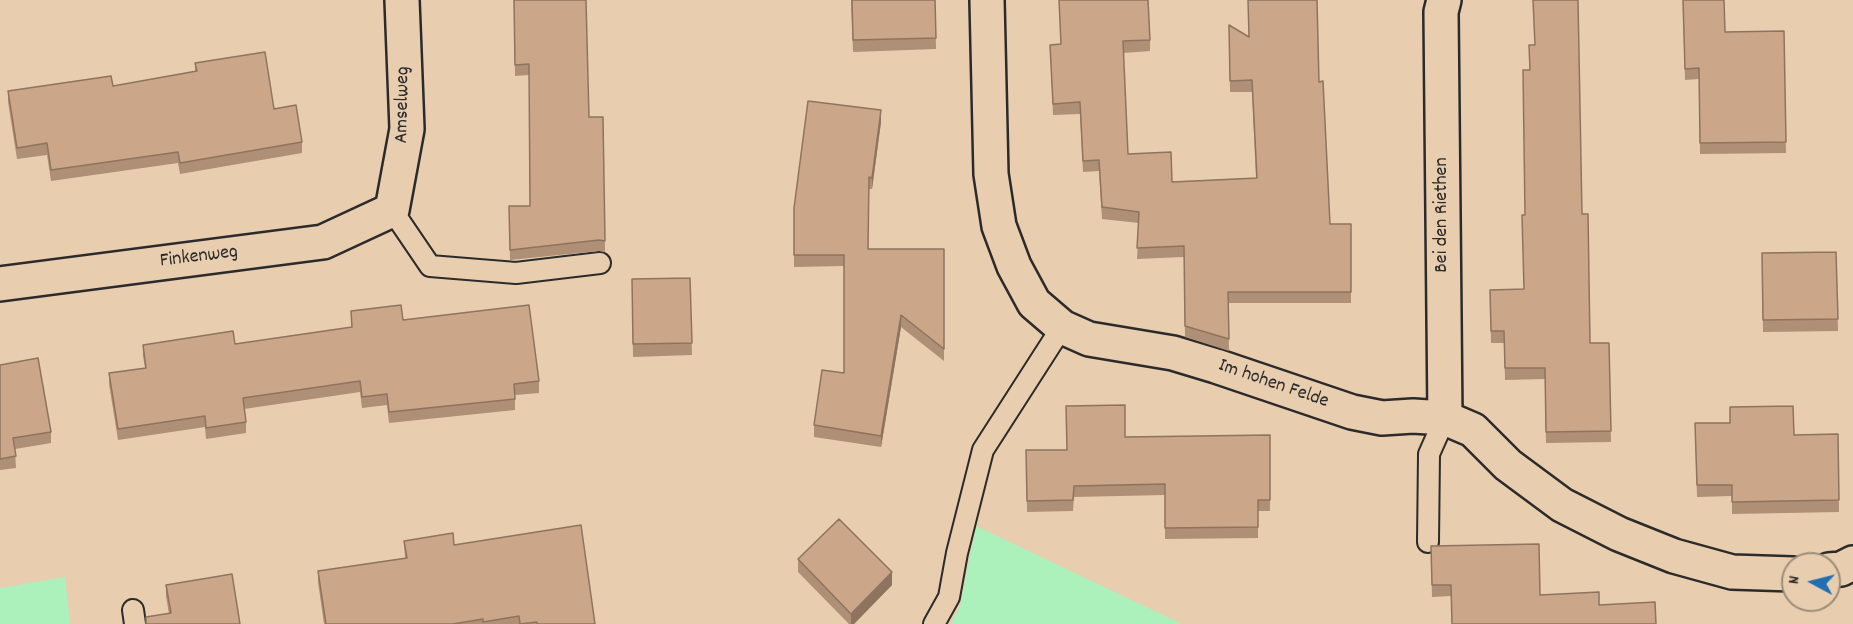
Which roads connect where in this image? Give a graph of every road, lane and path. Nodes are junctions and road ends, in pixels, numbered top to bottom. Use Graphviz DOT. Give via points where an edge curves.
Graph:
graph roads {
  1 [pos="402,0"];
  2 [pos="987,0"];
  3 [pos="1441,4"];
  4 [pos="392,210"];
  5 [pos="600,263"];
  6 [pos="0,284"];
  7 [pos="1062,327"];
  8 [pos="1445,418"];
  9 [pos="1428,542"];
  10 [pos="1781,574"];
  11 [pos="934,624"];
  1 -- 4 [label="street, Amselweg" via="407,129"];
  2 -- 7 [label="street, Im hohen Felde" via="991,174 999,226 1034,303"];
  3 -- 8 [label="street, Bei den Riethen"];
  4 -- 5 [label="lane" via="430,266 516,273"];
  4 -- 6 [label="street, Finkenweg" via="323,242"];
  7 -- 8 [label="street, Im hohen Felde" via="1089,339 1195,359 1352,412 1382,418"];
  7 -- 11 [label="lane" via="982,450 949,597"];
  8 -- 9 [label="lane" via="1429,454"];
  8 -- 10 [label="street, Im hohen Felde" via="1473,430 1508,465 1562,505 1619,534 1674,556 1732,572"];
}
